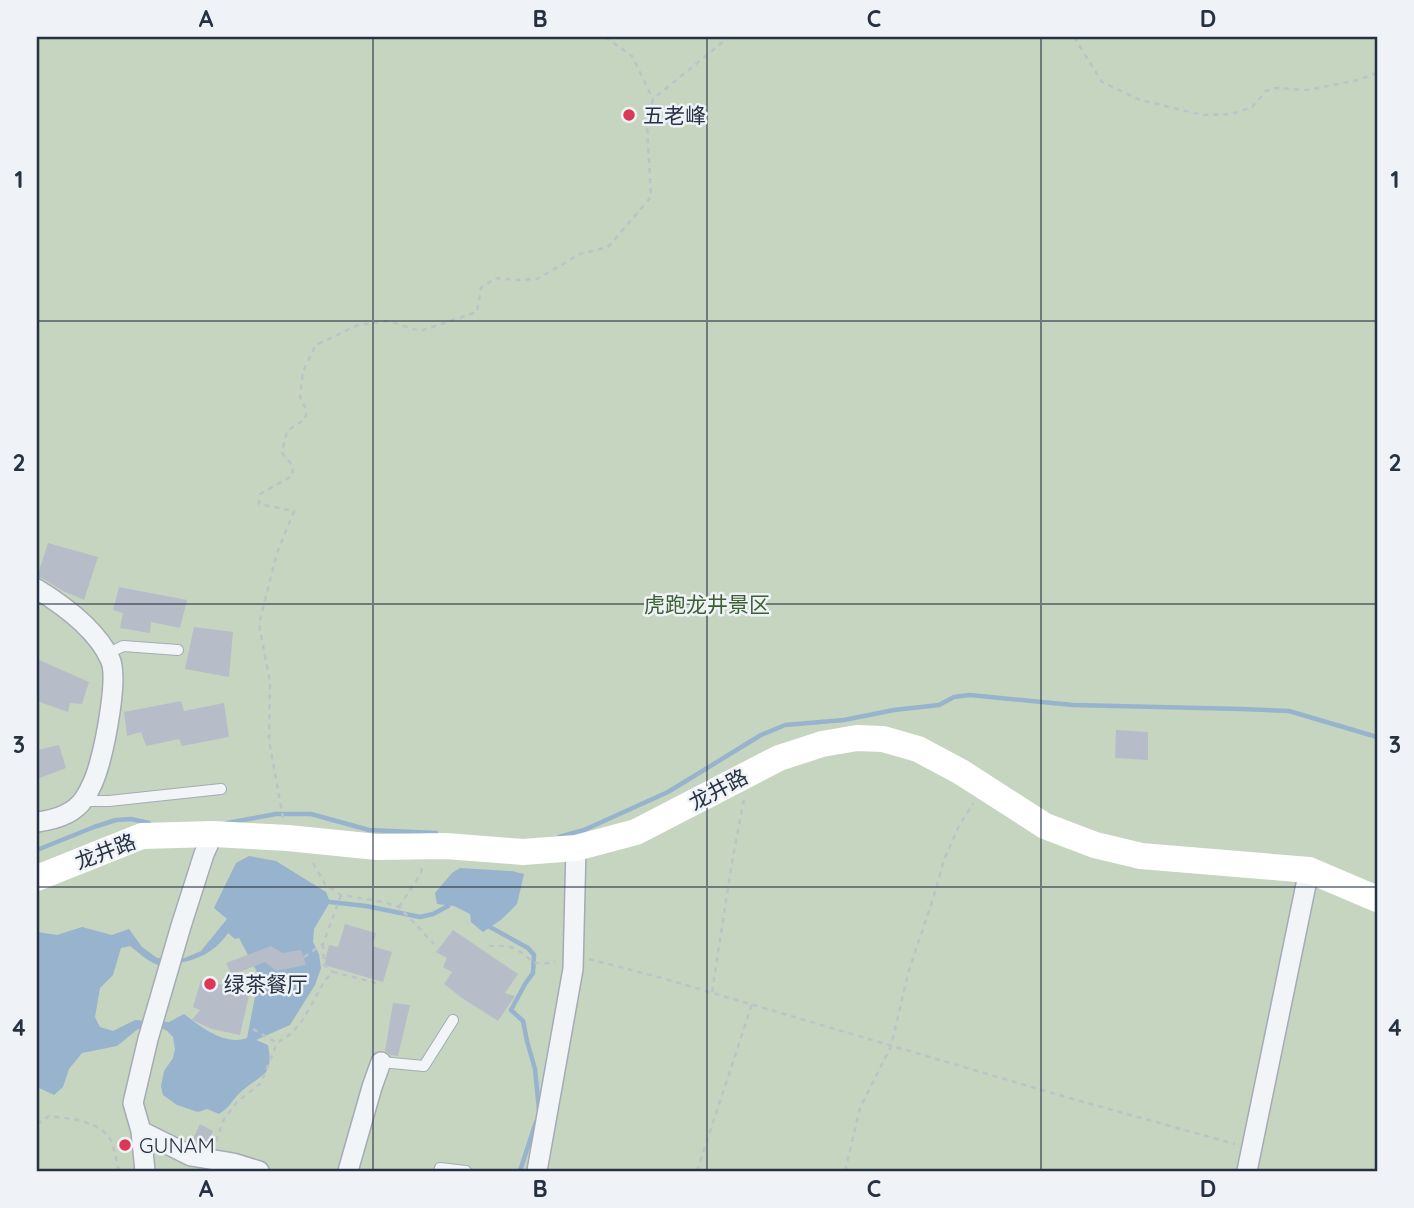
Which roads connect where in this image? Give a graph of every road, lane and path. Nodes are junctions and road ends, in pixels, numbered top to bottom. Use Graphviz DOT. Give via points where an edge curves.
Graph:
graph roads {
  1 [pos="605,37"];
  2 [pos="729,37"];
  3 [pos="1074,37"];
  4 [pos="1377,73"];
  5 [pos="653,99"];
  6 [pos="37,589"];
  7 [pos="178,650"];
  8 [pos="107,654"];
  9 [pos="748,773"];
  10 [pos="984,786"];
  11 [pos="222,789"];
  12 [pos="83,801"];
  13 [pos="279,805"];
  14 [pos="37,822"];
  15 [pos="213,834"];
  16 [pos="304,839"];
  17 [pos="427,846"];
  18 [pos="576,848"];
  19 [pos="1309,870"];
  20 [pos="37,878"];
  21 [pos="341,895"];
  22 [pos="1377,899"];
  23 [pos="399,907"];
  24 [pos="323,944"];
  25 [pos="434,944"];
  26 [pos="489,946"];
  27 [pos="304,957"];
  28 [pos="573,957"];
  29 [pos="333,971"];
  30 [pos="380,984"];
  31 [pos="712,992"];
  32 [pos="752,1004"];
  33 [pos="453,1020"];
  34 [pos="253,1029"];
  35 [pos="277,1043"];
  36 [pos="891,1046"];
  37 [pos="381,1062"];
  38 [pos="37,1124"];
  39 [pos="141,1131"];
  40 [pos="1252,1149"];
  41 [pos="209,1159"];
  42 [pos="37,1166"];
  43 [pos="38,1171"];
  44 [pos="119,1171"];
  45 [pos="145,1171"];
  46 [pos="259,1171"];
  47 [pos="348,1171"];
  48 [pos="439,1171"];
  49 [pos="466,1171"];
  50 [pos="537,1171"];
  51 [pos="696,1171"];
  52 [pos="845,1171"];
  53 [pos="1247,1171"];
  1 -- 5 [label="path" via="632,56"];
  2 -- 5 [label="path"];
  3 -- 4 [label="path" via="1102,82 1140,100 1203,115 1232,114 1252,107 1266,91 1276,88 1307,90"];
  5 -- 13 [label="path" via="646,125 651,197 608,247 580,254 537,279 496,278 481,288 477,312 419,331 388,321 358,325 316,345 303,371 300,397 307,411 305,419 287,431 282,453 293,466 292,476 260,494 259,504 294,511 277,553 259,624 270,682 269,740"];
  6 -- 8 [label="street" via="82,622"];
  7 -- 8 [label="lane" via="123,646"];
  8 -- 12 [label="street" via="112,660 114,690 99,766"];
  9 -- 10 [label="street, 龙井路" via="822,744 883,739 918,749"];
  9 -- 18 [label="street, 龙井路" via="636,832"];
  9 -- 31 [label="path"];
  10 -- 19 [label="street, 龙井路" via="1045,826 1095,845 1141,856"];
  10 -- 36 [label="path" via="944,860 909,970"];
  11 -- 12 [label="lane"];
  12 -- 14 [label="street" via="65,815"];
  15 -- 16 [label="street, 龙井路"];
  15 -- 20 [label="street, 龙井路" via="142,836"];
  15 -- 39 [label="street" via="148,1040 133,1103"];
  16 -- 17 [label="street, 龙井路" via="377,847"];
  16 -- 21 [label="path" via="325,884"];
  17 -- 18 [label="street, 龙井路" via="523,852"];
  17 -- 23 [label="path" via="421,873"];
  18 -- 28 [label="street"];
  19 -- 22 [label="street, 龙井路"];
  19 -- 40 [label="street"];
  21 -- 23 [label="path"];
  21 -- 24 [label="path"];
  23 -- 25 [label="path"];
  24 -- 27 [label="path"];
  24 -- 29 [label="path" via="324,965"];
  26 -- 28 [label="path" via="510,946 540,965"];
  28 -- 31 [label="path"];
  28 -- 50 [label="street"];
  29 -- 30 [label="path"];
  29 -- 35 [label="path" via="292,1033"];
  31 -- 32 [label="path"];
  32 -- 36 [label="path"];
  32 -- 51 [label="path"];
  33 -- 37 [label="lane" via="424,1066"];
  34 -- 35 [label="path"];
  35 -- 41 [label="path" via="261,1083 224,1119"];
  36 -- 40 [label="path"];
  36 -- 52 [label="path" via="860,1108"];
  37 -- 47 [label="street"];
  38 -- 44 [label="path" via="49,1116 101,1129 111,1140"];
  39 -- 41 [label="street" via="191,1156"];
  39 -- 45 [label="street"];
  40 -- 53 [label="street"];
  41 -- 46 [label="street"];
  42 -- 43 [label="path"];
  48 -- 49 [label="lane"];
}
